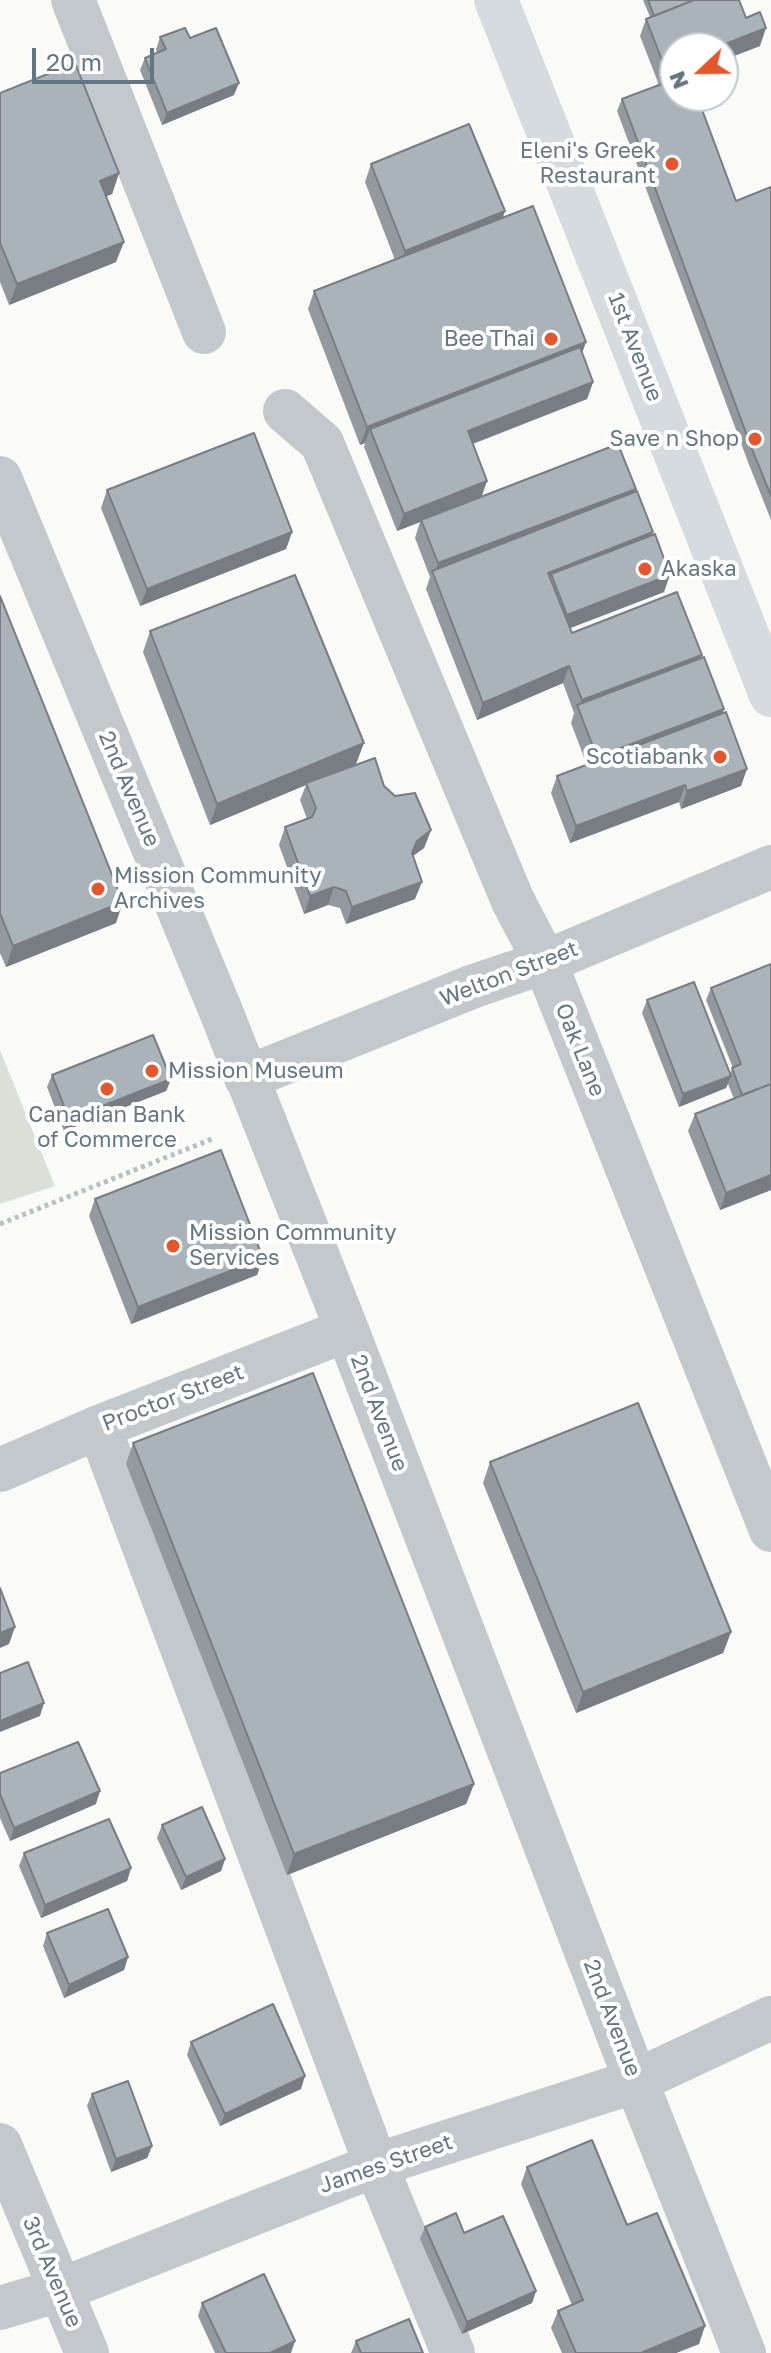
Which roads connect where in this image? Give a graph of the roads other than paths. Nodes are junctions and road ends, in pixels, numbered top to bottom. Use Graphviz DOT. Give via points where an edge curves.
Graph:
graph roads {
  1 [pos="73,0"];
  2 [pos="496,0"];
  3 [pos="204,332"];
  4 [pos="285,411"];
  5 [pos="0,478"];
  6 [pos="771,695"];
  7 [pos="771,867"];
  8 [pos="545,962"];
  9 [pos="246,1078"];
  10 [pos="347,1330"];
  11 [pos="99,1427"];
  12 [pos="0,1470"];
  13 [pos="771,1530"];
  14 [pos="771,2018"];
  15 [pos="636,2081"];
  16 [pos="0,2145"];
  17 [pos="376,2165"];
  18 [pos="60,2290"];
  19 [pos="0,2308"];
  20 [pos="87,2353"];
  21 [pos="453,2353"];
  22 [pos="744,2353"];
  1 -- 3 [label="street"];
  2 -- 6 [label="main road, 1st Avenue"];
  4 -- 8 [label="street, Oak Lane" via="322,443 513,901"];
  5 -- 9 [label="street, 2nd Avenue"];
  7 -- 8 [label="street, Welton Street"];
  8 -- 9 [label="street, Welton Street"];
  8 -- 13 [label="street, Oak Lane"];
  9 -- 10 [label="street, 2nd Avenue"];
  10 -- 11 [label="street, Proctor Street"];
  10 -- 15 [label="street, 2nd Avenue"];
  11 -- 12 [label="street, Proctor Street"];
  11 -- 17 [label="street"];
  14 -- 15 [label="street, James Street"];
  15 -- 17 [label="street, James Street"];
  15 -- 22 [label="street, 2nd Avenue"];
  16 -- 18 [label="street, 3rd Avenue"];
  17 -- 18 [label="street, James Street"];
  17 -- 21 [label="street"];
  18 -- 19 [label="street, James Street"];
  18 -- 20 [label="street, 3rd Avenue"];
}
